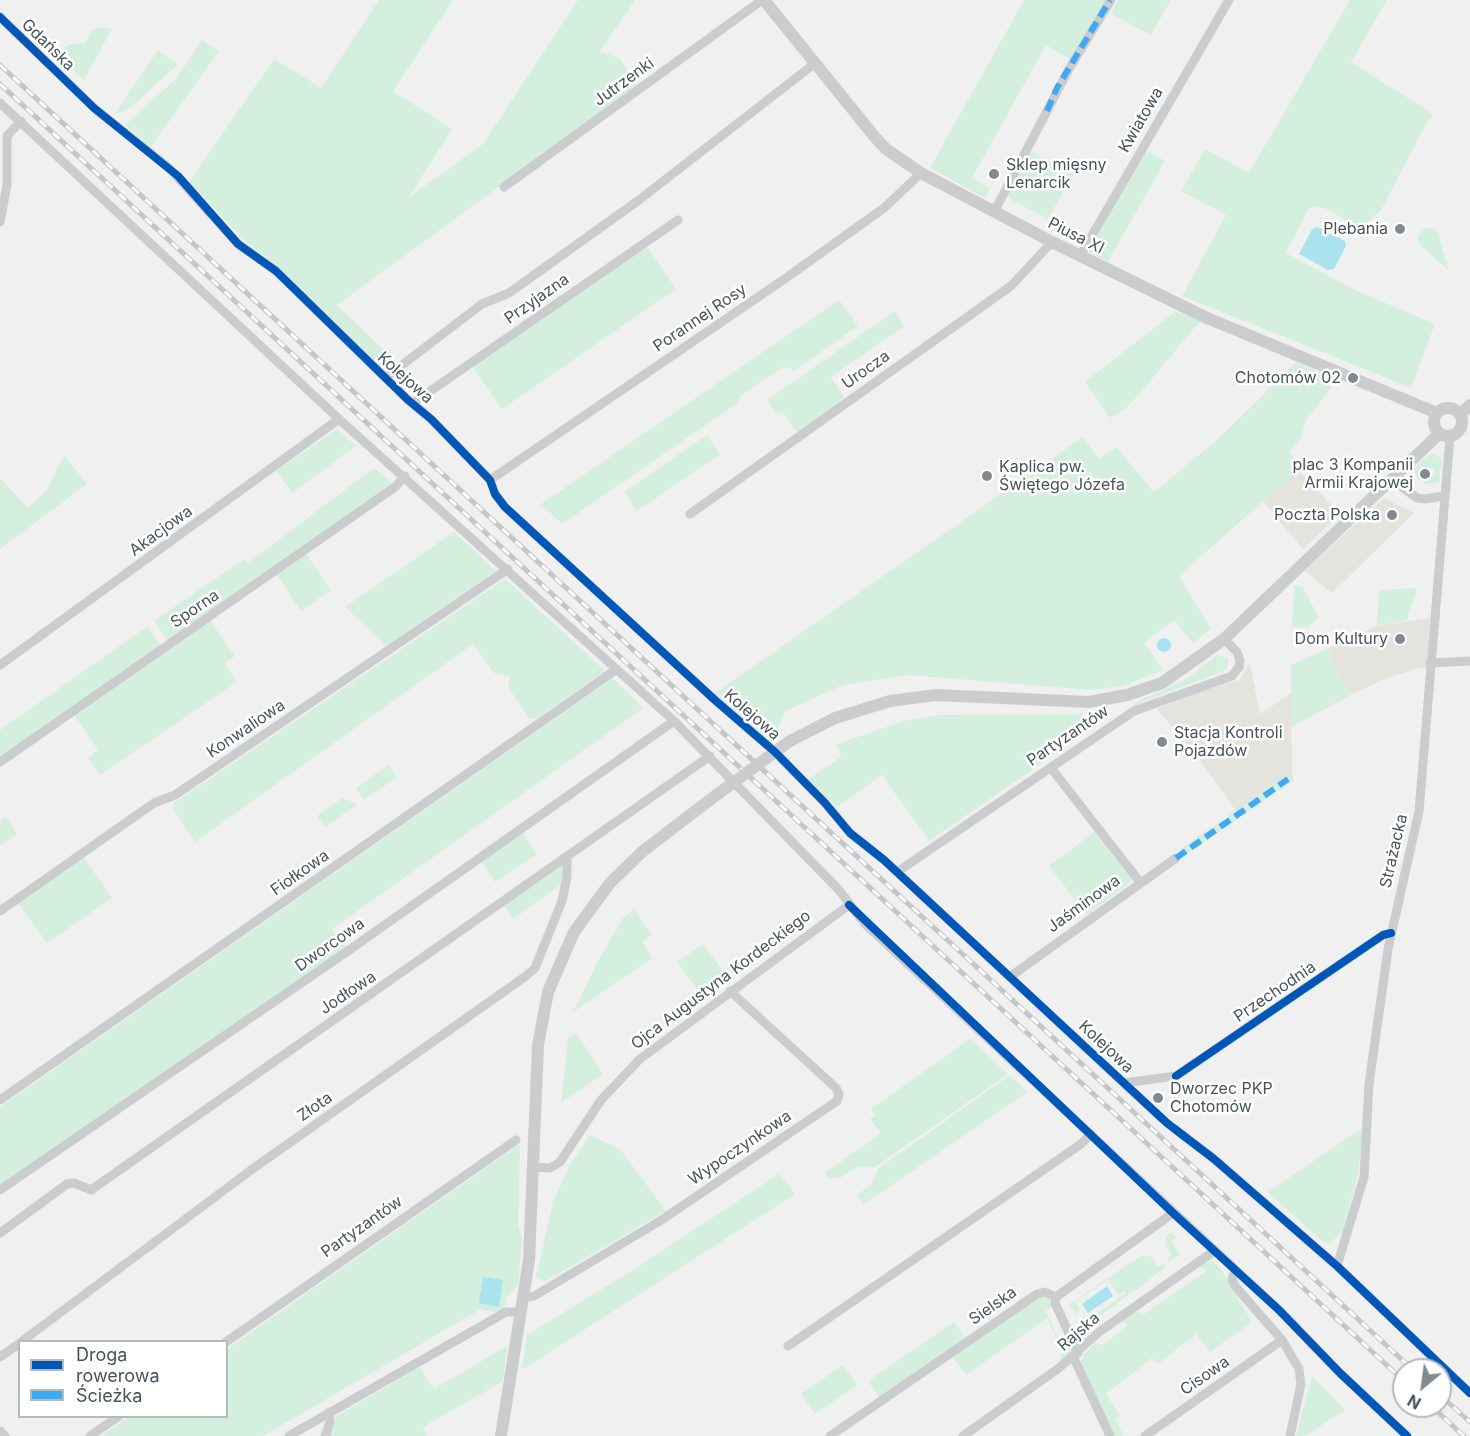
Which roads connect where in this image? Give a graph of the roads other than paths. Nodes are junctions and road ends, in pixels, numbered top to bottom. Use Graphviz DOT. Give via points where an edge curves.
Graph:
graph roads {
  1 [pos="763,0"];
  2 [pos="1111,0"];
  3 [pos="1229,0"];
  4 [pos="0,17"];
  5 [pos="814,64"];
  6 [pos="0,103"];
  7 [pos="21,121"];
  8 [pos="4,136"];
  9 [pos="921,172"];
  10 [pos="504,187"];
  11 [pos="994,212"];
  12 [pos="678,220"];
  13 [pos="0,222"];
  14 [pos="1052,242"];
  15 [pos="1080,256"];
  16 [pos="333,328"];
  17 [pos="385,378"];
  18 [pos="413,403"];
  19 [pos="1470,405"];
  20 [pos="1437,413"];
  21 [pos="1460,415"];
  22 [pos="339,419"];
  23 [pos="1445,435"];
  24 [pos="1396,474"];
  25 [pos="405,476"];
  26 [pos="490,480"];
  27 [pos="1443,496"];
  28 [pos="690,514"];
  29 [pos="508,569"];
  30 [pos="1224,639"];
  31 [pos="1470,661"];
  32 [pos="1430,663"];
  33 [pos="0,665"];
  34 [pos="617,669"];
  35 [pos="674,721"];
  36 [pos="710,756"];
  37 [pos="0,762"];
  38 [pos="1051,768"];
  39 [pos="567,857"];
  40 [pos="1176,858"];
  41 [pos="897,872"];
  42 [pos="1140,882"];
  43 [pos="849,905"];
  44 [pos="0,911"];
  45 [pos="1391,933"];
  46 [pos="1011,976"];
  47 [pos="730,991"];
  48 [pos="1124,1083"];
  49 [pos="0,1100"];
  50 [pos="1160,1117"];
  51 [pos="1176,1130"];
  52 [pos="1091,1134"];
  53 [pos="516,1140"];
  54 [pos="534,1167"];
  55 [pos="0,1190"];
  56 [pos="1173,1213"];
  57 [pos="0,1233"];
  58 [pos="1214,1251"];
  59 [pos="1337,1266"];
  60 [pos="1235,1269"];
  61 [pos="1056,1297"];
  62 [pos="523,1298"];
  63 [pos="521,1312"];
  64 [pos="23,1340"];
  65 [pos="227,1340"];
  66 [pos="1281,1340"];
  67 [pos="18,1344"];
  68 [pos="789,1346"];
  69 [pos="1076,1355"];
  70 [pos="0,1357"];
  71 [pos="1470,1393"];
  72 [pos="329,1412"];
  73 [pos="115,1418"];
  74 [pos="0,1431"];
  75 [pos="5,1436"];
  76 [pos="90,1436"];
  77 [pos="289,1436"];
  78 [pos="326,1436"];
  79 [pos="501,1436"];
  80 [pos="830,1436"];
  81 [pos="963,1436"];
  82 [pos="1110,1436"];
  83 [pos="1145,1436"];
  84 [pos="1290,1436"];
  85 [pos="1407,1436"];
  1 -- 5 [label="street, Piusa XI"];
  1 -- 10 [label="street, Jutrzenki"];
  2 -- 11 [label="street" via="1069,69"];
  3 -- 15 [label="street, Kwiatowa"];
  4 -- 16 [label="street, Gdańska" via="77,92 170,168 238,244 276,271"];
  5 -- 9 [label="street, Piusa XI" via="886,149"];
  5 -- 17 [label="street" via="630,206 509,293 482,304"];
  6 -- 7 [label="street"];
  7 -- 8 [label="street"];
  7 -- 22 [label="street"];
  8 -- 13 [label="street" via="7,185"];
  9 -- 11 [label="street, Piusa XI"];
  9 -- 26 [label="street, Porannej Rosy" via="884,208"];
  11 -- 14 [label="street, Piusa XI"];
  12 -- 18 [label="street, Przyjazna"];
  14 -- 15 [label="street, Piusa XI"];
  14 -- 28 [label="street, Urocza" via="1011,286"];
  15 -- 20 [label="street, Piusa XI" via="1207,318"];
  16 -- 17 [label="street, Kolejowa"];
  17 -- 18 [label="street, Kolejowa"];
  18 -- 26 [label="street, Kolejowa"];
  19 -- 21 [label="street"];
  20 -- 21 [label="street" via="1448,408"];
  20 -- 23 [label="street" via="1433,423"];
  21 -- 23 [label="street" via="1461,429"];
  22 -- 25 [label="street"];
  22 -- 33 [label="street, Akacjowa"];
  23 -- 24 [label="street"];
  23 -- 27 [label="street, Strażacka"];
  24 -- 27 [label="street" via="1402,487 1417,498"];
  24 -- 30 [label="street"];
  25 -- 29 [label="street"];
  25 -- 37 [label="street, Sporna" via="395,487"];
  26 -- 41 [label="street, Kolejowa" via="505,507 775,752 850,833"];
  27 -- 32 [label="street, Strażacka"];
  29 -- 34 [label="street"];
  29 -- 44 [label="street, Konwaliowa" via="175,795 154,803"];
  30 -- 38 [label="street, Partyzantów" via="1239,656 1239,667 1232,676 1134,711"];
  30 -- 54 [label="street, bridge" via="1173,677 1118,697 1063,702 936,695 890,701 844,714 790,741 719,793 617,875 583,916 566,947 548,992 540,1030"];
  31 -- 32 [label="street"];
  32 -- 45 [label="street, Strażacka" via="1417,823"];
  34 -- 35 [label="street"];
  34 -- 49 [label="street, Fiołkowa"];
  35 -- 36 [label="street"];
  35 -- 55 [label="street, Dworcowa"];
  36 -- 39 [label="street, Jodłowa"];
  36 -- 43 [label="street"];
  38 -- 41 [label="street, Partyzantów"];
  38 -- 42 [label="street"];
  39 -- 57 [label="street, Jodłowa" via="91,1190 67,1184"];
  39 -- 64 [label="street, Złota" via="562,901 536,968 251,1170"];
  40 -- 42 [label="street, Jaśminowa"];
  41 -- 46 [label="street, Kolejowa"];
  42 -- 46 [label="street, Jaśminowa"];
  43 -- 47 [label="street, Ojca Augustyna Kordeckiego"];
  43 -- 52 [label="street"];
  45 -- 48 [label="street, Przechodnia" via="1176,1076"];
  45 -- 59 [label="street, Strażacka" via="1369,1084 1364,1178"];
  46 -- 48 [label="street, Kolejowa"];
  47 -- 54 [label="street, Ojca Augustyna Kordeckiego" via="672,1033 617,1081 556,1166"];
  47 -- 62 [label="street, Wypoczynkowa" via="836,1088 837,1101 660,1221 534,1296"];
  48 -- 50 [label="street, Kolejowa"];
  51 -- 59 [label="street"];
  52 -- 56 [label="street"];
  52 -- 68 [label="street"];
  53 -- 65 [label="street, Partyzantów"];
  54 -- 62 [label="street"];
  56 -- 58 [label="street"];
  56 -- 61 [label="street"];
  58 -- 60 [label="street"];
  58 -- 69 [label="street, Rajska" via="1099,1332"];
  59 -- 71 [label="street"];
  60 -- 66 [label="street" via="1235,1286"];
  60 -- 85 [label="street"];
  61 -- 69 [label="street"];
  61 -- 80 [label="street, Sielska" via="1045,1292 1037,1294"];
  62 -- 63 [label="street"];
  63 -- 72 [label="street" via="506,1312"];
  63 -- 79 [label="street"];
  66 -- 83 [label="street, Cisowa"];
  66 -- 84 [label="street" via="1296,1362 1301,1384"];
  67 -- 70 [label="street, Złota"];
  69 -- 81 [label="street, Rajska"];
  69 -- 82 [label="street"];
  72 -- 77 [label="street"];
  72 -- 78 [label="street"];
  73 -- 76 [label="street"];
  74 -- 75 [label="street"];
}
